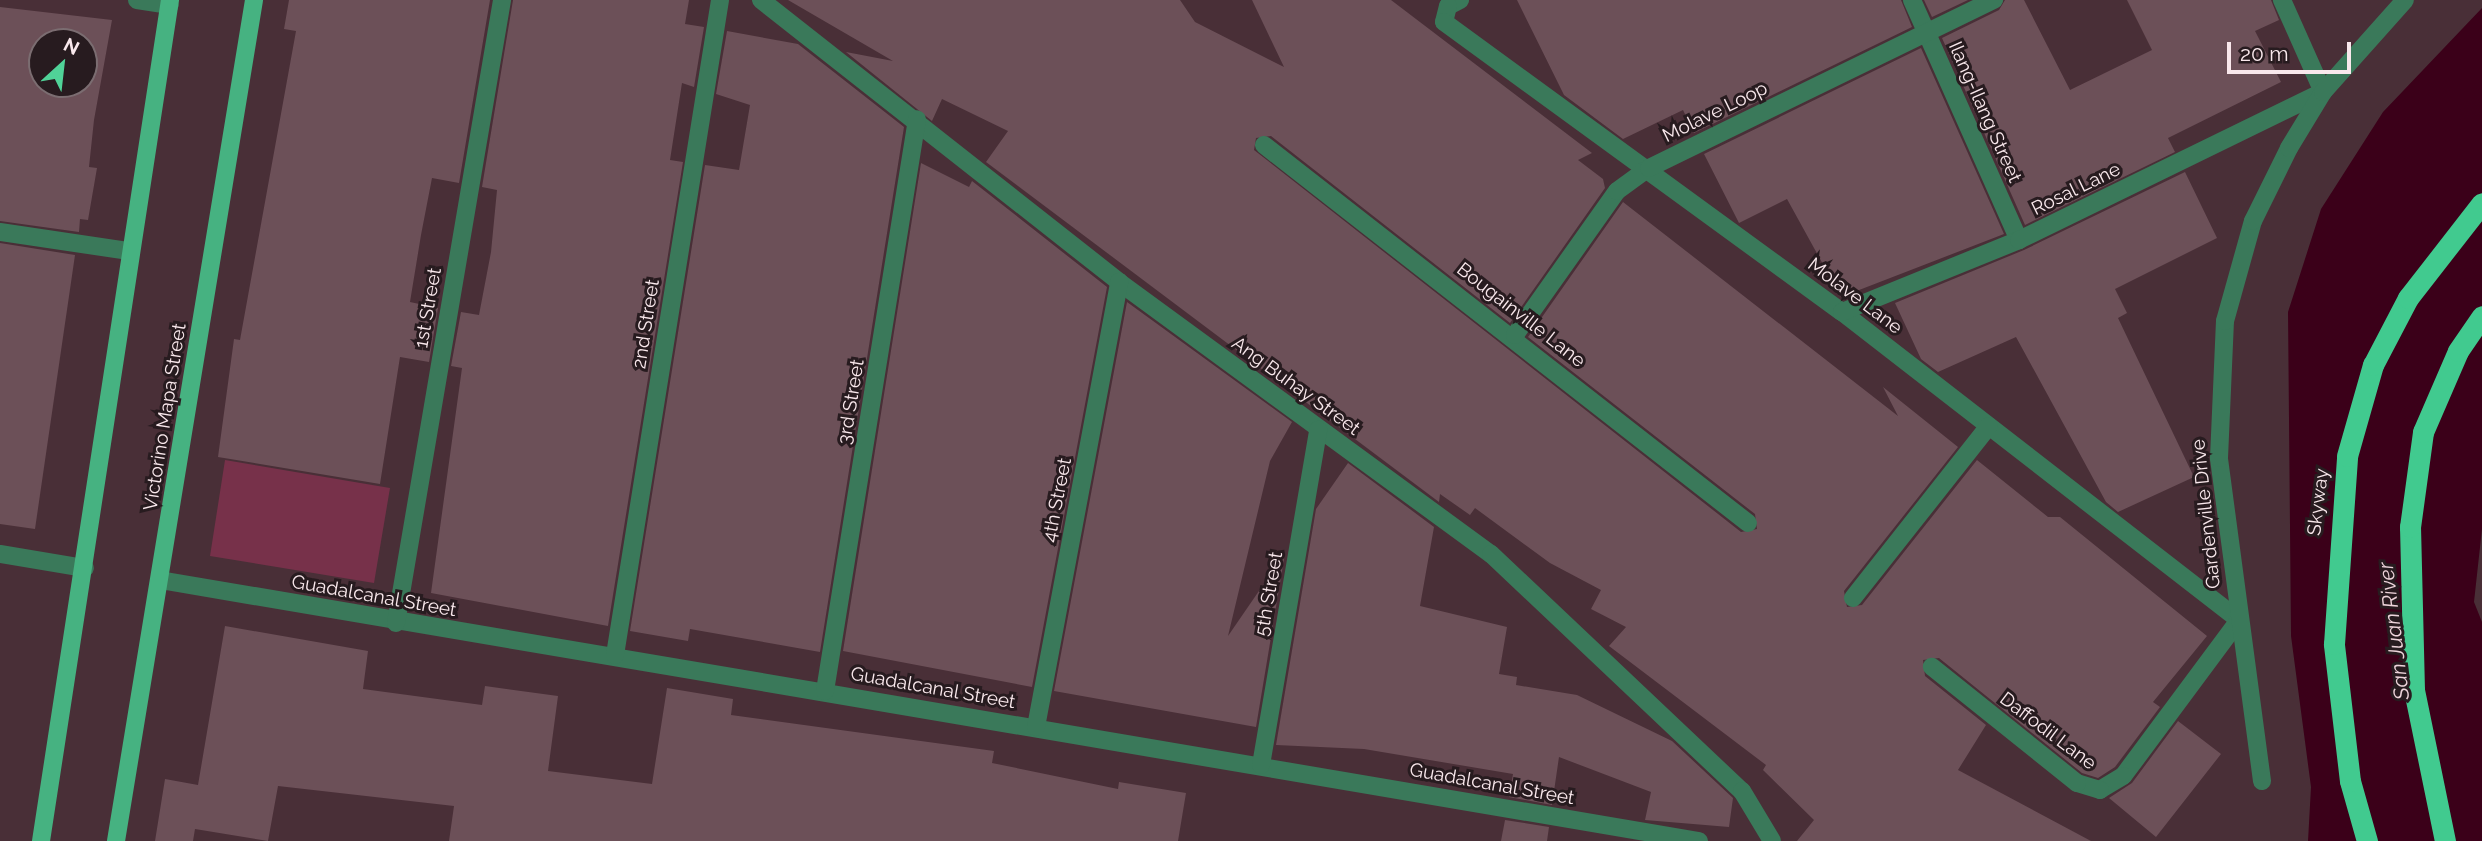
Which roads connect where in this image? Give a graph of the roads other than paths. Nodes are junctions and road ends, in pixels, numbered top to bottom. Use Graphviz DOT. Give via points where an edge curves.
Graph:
graph roads {
  1 [pos="137,0"];
  2 [pos="254,0"];
  3 [pos="502,0"];
  4 [pos="720,0"];
  5 [pos="761,0"];
  6 [pos="1460,0"];
  7 [pos="1912,0"];
  8 [pos="1994,0"];
  9 [pos="2282,0"];
  10 [pos="2405,0"];
  11 [pos="170,3"];
  12 [pos="1927,32"];
  13 [pos="2323,92"];
  14 [pos="918,119"];
  15 [pos="1264,145"];
  16 [pos="1649,167"];
  17 [pos="2482,203"];
  18 [pos="0,232"];
  19 [pos="2019,240"];
  20 [pos="128,251"];
  21 [pos="1119,282"];
  22 [pos="1842,312"];
  23 [pos="2482,316"];
  24 [pos="1515,335"];
  25 [pos="1989,426"];
  26 [pos="1318,430"];
  27 [pos="1748,523"];
  28 [pos="0,554"];
  29 [pos="85,568"];
  30 [pos="160,580"];
  31 [pos="1853,598"];
  32 [pos="2239,620"];
  33 [pos="396,623"];
  34 [pos="615,655"];
  35 [pos="1932,667"];
  36 [pos="825,691"];
  37 [pos="1036,727"];
  38 [pos="1261,765"];
  39 [pos="2262,781"];
  40 [pos="41,841"];
  41 [pos="116,841"];
  42 [pos="1699,841"];
  43 [pos="1772,841"];
  44 [pos="2367,841"];
  45 [pos="2445,841"];
  1 -- 11 [label="street"];
  2 -- 30 [label="main road, Victorino Mapa Street"];
  3 -- 33 [label="street, 1st Street"];
  4 -- 34 [label="street, 2nd Street"];
  5 -- 14 [label="street, Ang Buhay Street"];
  6 -- 16 [label="street, Molave Lane" via="1442,14 1444,22"];
  7 -- 12 [label="street, Ilang-Ilang Street"];
  8 -- 12 [label="street, Molave Loop"];
  9 -- 13 [label="street"];
  10 -- 13 [label="street, Gardenville Drive"];
  11 -- 20 [label="main road"];
  12 -- 16 [label="street, Molave Loop"];
  12 -- 19 [label="street, Ilang-Ilang Street"];
  13 -- 19 [label="street, Rosal Lane"];
  13 -- 32 [label="street, Gardenville Drive" via="2253,221 2225,321 2218,458"];
  14 -- 21 [label="street, Ang Buhay Street"];
  14 -- 36 [label="street, 3rd Street"];
  15 -- 24 [label="street, Bougainville Lane"];
  16 -- 22 [label="street, Molave Lane"];
  16 -- 24 [label="street, Molave Loop" via="1616,191"];
  17 -- 44 [label="highway, Skyway" via="2408,298 2373,365 2347,456 2334,644 2350,781"];
  18 -- 20 [label="street"];
  19 -- 22 [label="street, Rosal Lane"];
  20 -- 29 [label="main road"];
  21 -- 26 [label="street, Ang Buhay Street"];
  21 -- 37 [label="street, 4th Street"];
  22 -- 25 [label="street, Molave Lane"];
  23 -- 45 [label="highway" via="2452,363 2423,432 2410,527 2414,690"];
  24 -- 27 [label="street, Bougainville Lane"];
  25 -- 31 [label="street"];
  25 -- 32 [label="street, Molave Lane"];
  26 -- 38 [label="street, 5th Street"];
  26 -- 43 [label="street, Ang Buhay Street" via="1491,554 1742,791"];
  28 -- 29 [label="street"];
  29 -- 40 [label="main road"];
  30 -- 33 [label="street, Guadalcanal Street"];
  30 -- 41 [label="main road, Victorino Mapa Street"];
  32 -- 35 [label="street, Daffodil Lane" via="2123,776 2100,790 2077,783"];
  32 -- 39 [label="street, Gardenville Drive"];
  33 -- 34 [label="street, Guadalcanal Street"];
  34 -- 36 [label="street, Guadalcanal Street"];
  36 -- 37 [label="street, Guadalcanal Street"];
  37 -- 38 [label="street, Guadalcanal Street"];
  38 -- 42 [label="street, Guadalcanal Street"];
}
